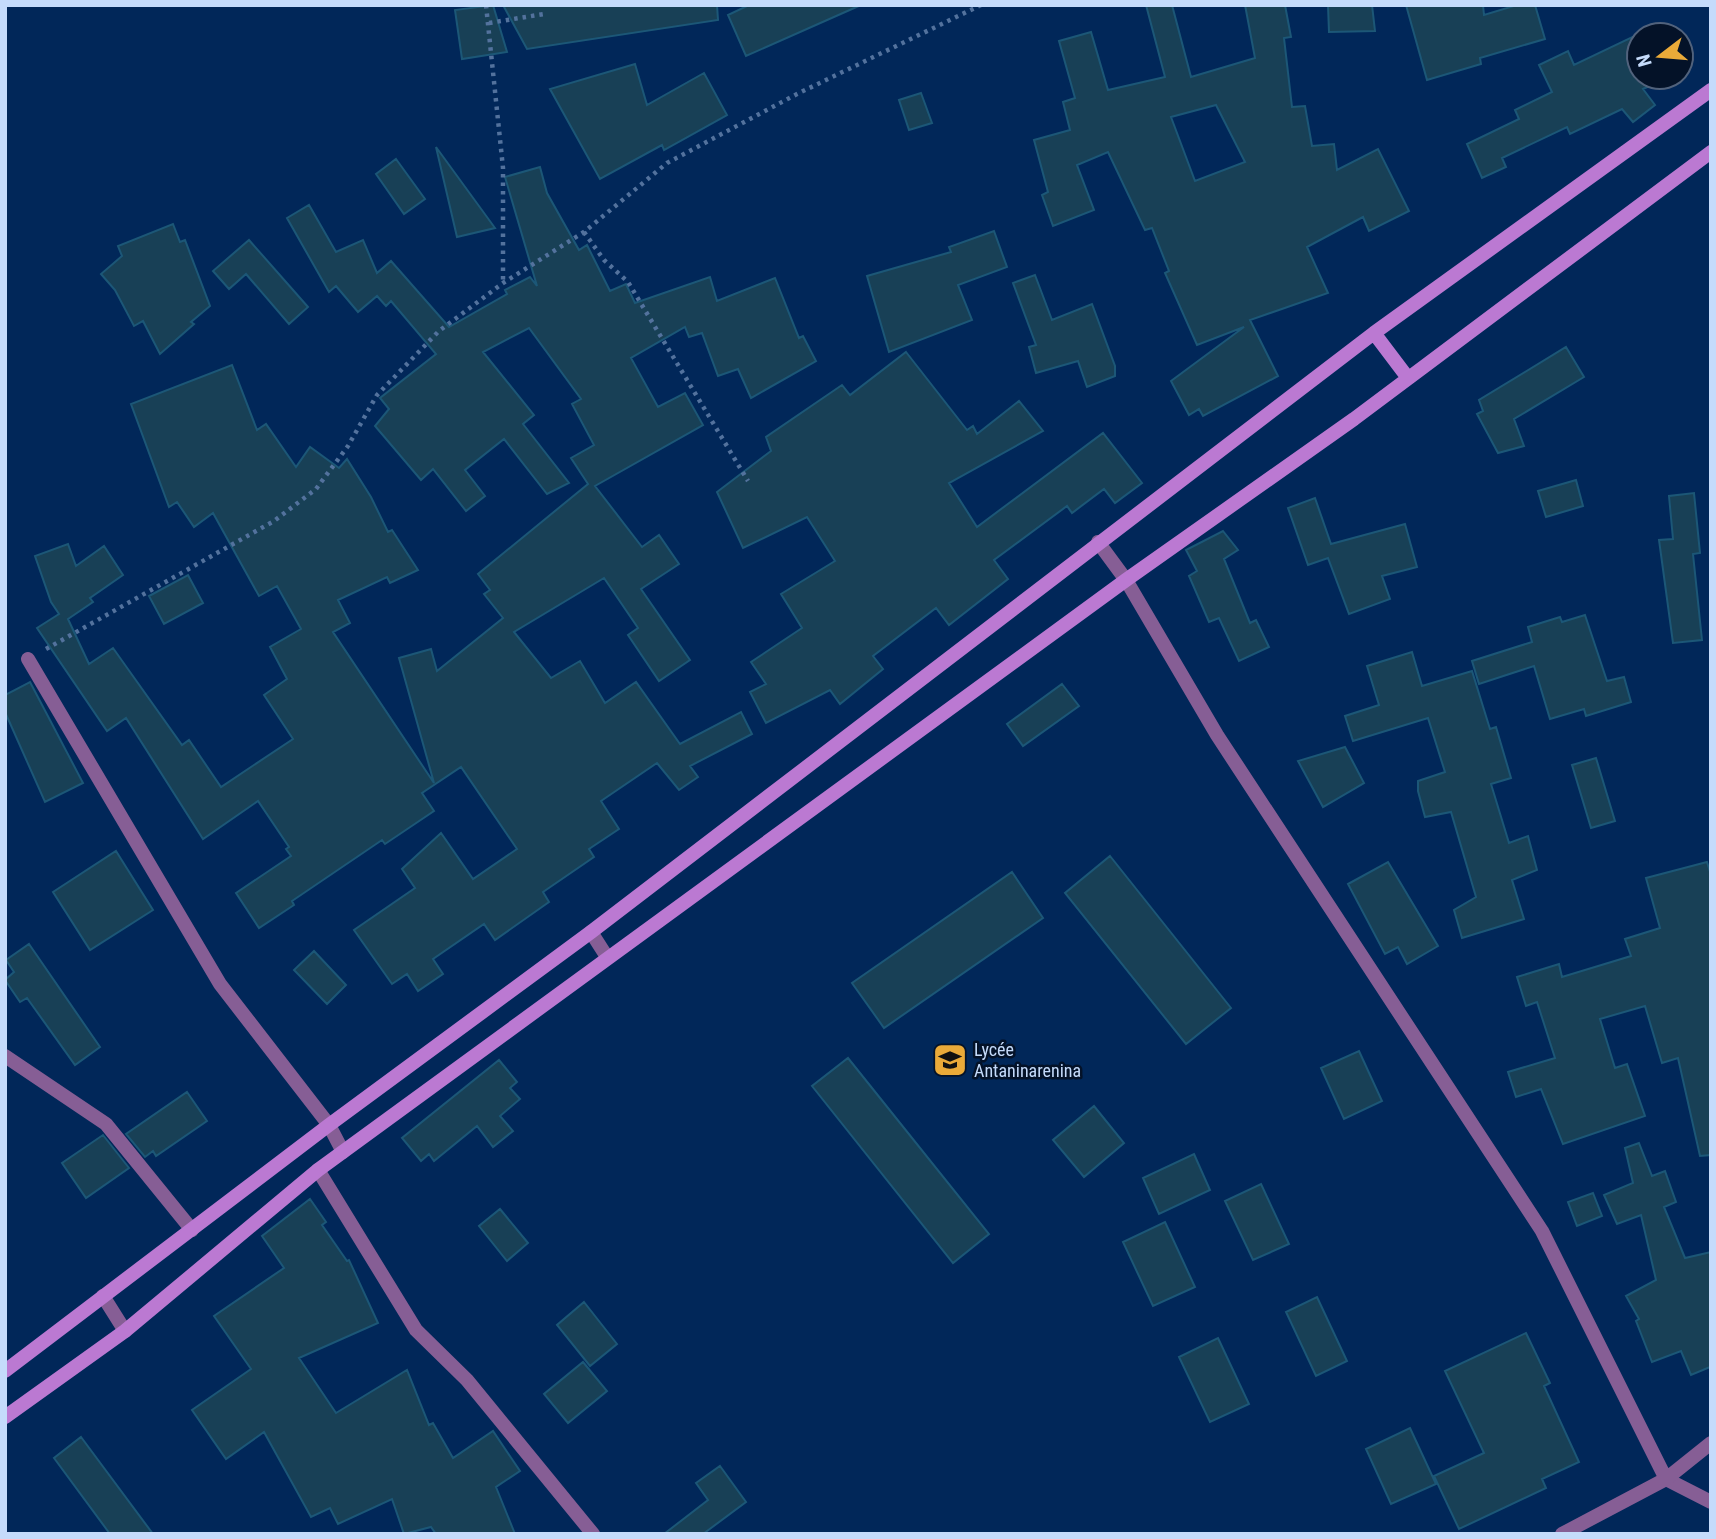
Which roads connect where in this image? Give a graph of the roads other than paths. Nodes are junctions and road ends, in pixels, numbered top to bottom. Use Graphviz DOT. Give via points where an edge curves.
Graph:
graph roads {
  1 [pos="1711,90"];
  2 [pos="1711,152"];
  3 [pos="1374,333"];
  4 [pos="1408,378"];
  5 [pos="1098,542"];
  6 [pos="1126,580"];
  7 [pos="28,659"];
  8 [pos="591,932"];
  9 [pos="607,957"];
  10 [pos="5,1056"];
  11 [pos="330,1125"];
  12 [pos="343,1152"];
  13 [pos="318,1170"];
  14 [pos="192,1230"];
  15 [pos="103,1296"];
  16 [pos="125,1331"];
  17 [pos="5,1371"];
  18 [pos="5,1418"];
  19 [pos="1711,1443"];
  20 [pos="1666,1479"];
  21 [pos="1711,1502"];
  22 [pos="593,1534"];
  23 [pos="1562,1534"];
  1 -- 3 [label="street"];
  2 -- 4 [label="street"];
  3 -- 4 [label="street"];
  3 -- 5 [label="street"];
  4 -- 6 [label="street"];
  5 -- 6 [label="street"];
  5 -- 8 [label="street"];
  6 -- 9 [label="street"];
  6 -- 20 [label="street" via="1217,735 1542,1231"];
  7 -- 11 [label="street" via="220,984"];
  8 -- 9 [label="street"];
  8 -- 11 [label="street"];
  9 -- 12 [label="street"];
  10 -- 14 [label="street" via="106,1124"];
  11 -- 12 [label="street"];
  11 -- 14 [label="street"];
  12 -- 13 [label="street"];
  13 -- 16 [label="street"];
  13 -- 22 [label="street" via="416,1331 467,1380"];
  14 -- 15 [label="street"];
  15 -- 16 [label="street"];
  15 -- 17 [label="street"];
  16 -- 18 [label="street"];
  19 -- 20 [label="street"];
  20 -- 21 [label="street"];
  20 -- 23 [label="street"];
}
